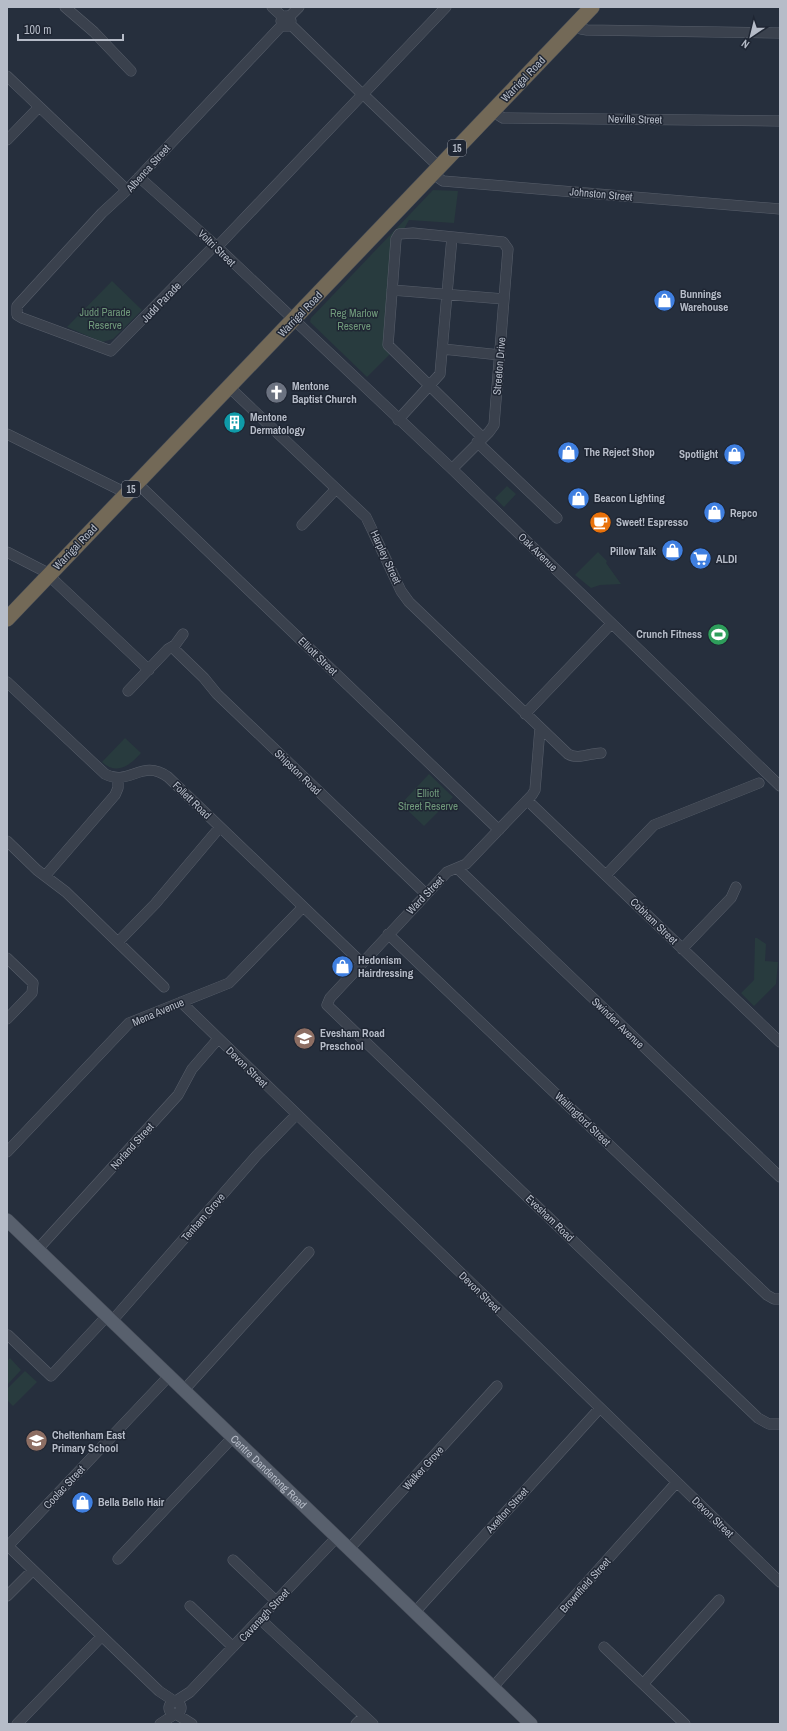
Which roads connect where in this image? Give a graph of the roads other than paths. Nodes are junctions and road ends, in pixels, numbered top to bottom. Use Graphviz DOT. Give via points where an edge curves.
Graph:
graph roads {
  1 [pos="65,7"];
  2 [pos="272,7"];
  3 [pos="299,7"];
  4 [pos="446,7"];
  5 [pos="582,13"];
  6 [pos="286,21"];
  7 [pos="780,32"];
  8 [pos="131,71"];
  9 [pos="7,76"];
  10 [pos="363,94"];
  11 [pos="39,107"];
  12 [pos="492,112"];
  13 [pos="780,121"];
  14 [pos="7,140"];
  15 [pos="439,167"];
  16 [pos="140,177"];
  17 [pos="427,180"];
  18 [pos="127,190"];
  19 [pos="780,209"];
  20 [pos="452,237"];
  21 [pos="216,246"];
  22 [pos="392,290"];
  23 [pos="447,294"];
  24 [pos="504,299"];
  25 [pos="16,312"];
  26 [pos="294,321"];
  27 [pos="443,349"];
  28 [pos="500,355"];
  29 [pos="229,387"];
  30 [pos="430,387"];
  31 [pos="398,420"];
  32 [pos="7,434"];
  33 [pos="480,440"];
  34 [pos="452,469"];
  35 [pos="137,483"];
  36 [pos="336,488"];
  37 [pos="125,495"];
  38 [pos="556,518"];
  39 [pos="302,524"];
  40 [pos="7,552"];
  41 [pos="48,575"];
  42 [pos="7,619"];
  43 [pos="611,624"];
  44 [pos="183,634"];
  45 [pos="172,647"];
  46 [pos="148,670"];
  47 [pos="7,682"];
  48 [pos="128,690"];
  49 [pos="525,714"];
  50 [pos="540,728"];
  51 [pos="601,753"];
  52 [pos="118,778"];
  53 [pos="759,784"];
  54 [pos="780,786"];
  55 [pos="527,800"];
  56 [pos="220,827"];
  57 [pos="499,830"];
  58 [pos="7,841"];
  59 [pos="456,868"];
  60 [pos="606,875"];
  61 [pos="45,876"];
  62 [pos="736,887"];
  63 [pos="426,894"];
  64 [pos="303,907"];
  65 [pos="388,934"];
  66 [pos="118,942"];
  67 [pos="682,949"];
  68 [pos="7,958"];
  69 [pos="362,963"];
  70 [pos="164,987"];
  71 [pos="328,1001"];
  72 [pos="181,1002"];
  73 [pos="7,1019"];
  74 [pos="218,1039"];
  75 [pos="780,1042"];
  76 [pos="296,1115"];
  77 [pos="7,1152"];
  78 [pos="780,1177"];
  79 [pos="8,1222"];
  80 [pos="38,1250"];
  81 [pos="309,1252"];
  82 [pos="780,1299"];
  83 [pos="110,1319"];
  84 [pos="8,1335"];
  85 [pos="170,1376"];
  86 [pos="497,1386"];
  87 [pos="184,1390"];
  88 [pos="600,1408"];
  89 [pos="780,1424"];
  90 [pos="233,1438"];
  91 [pos="677,1482"];
  92 [pos="337,1537"];
  93 [pos="8,1546"];
  94 [pos="349,1550"];
  95 [pos="118,1559"];
  96 [pos="233,1560"];
  97 [pos="33,1570"];
  98 [pos="780,1582"];
  99 [pos="7,1596"];
  100 [pos="719,1600"];
  101 [pos="276,1601"];
  102 [pos="190,1606"];
  103 [pos="415,1612"];
  104 [pos="260,1619"];
  105 [pos="102,1636"];
  106 [pos="233,1647"];
  107 [pos="604,1647"];
  108 [pos="643,1684"];
  109 [pos="493,1687"];
  110 [pos="175,1708"];
  111 [pos="364,1716"];
  112 [pos="17,1724"];
  113 [pos="160,1724"];
  114 [pos="191,1724"];
  115 [pos="356,1724"];
  116 [pos="372,1724"];
  117 [pos="531,1724"];
  118 [pos="685,1724"];
  1 -- 8 [label="street" via="94,32"];
  2 -- 6 [label="street"];
  3 -- 6 [label="street, Albenca Street"];
  4 -- 10 [label="street"];
  5 -- 7 [label="street" via="581,29 587,30"];
  5 -- 12 [label="highway, Warrigal Road / 15"];
  6 -- 10 [label="street"];
  6 -- 16 [label="street, Albenca Street"];
  9 -- 11 [label="street"];
  10 -- 15 [label="street"];
  10 -- 21 [label="street"];
  11 -- 14 [label="street"];
  11 -- 18 [label="street"];
  12 -- 13 [label="street, Neville Street" via="503,118"];
  12 -- 15 [label="highway, Warrigal Road / 15"];
  15 -- 17 [label="highway, Warrigal Road / 15"];
  16 -- 18 [label="street, Albenca Street"];
  16 -- 21 [label="street, Voltri Street"];
  17 -- 19 [label="street, Johnston Street" via="432,174 443,182"];
  17 -- 26 [label="highway, Warrigal Road / 15"];
  18 -- 25 [label="street, Albenca Street" via="102,213 17,306"];
  20 -- 22 [label="street" via="402,233 396,239"];
  20 -- 23 [label="street"];
  20 -- 24 [label="street, Streeton Drive" via="503,242 507,245"];
  21 -- 25 [label="street, Judd Parade" via="111,351 22,318"];
  21 -- 26 [label="street, Voltri Street"];
  22 -- 23 [label="street"];
  22 -- 30 [label="street" via="388,345"];
  23 -- 24 [label="street"];
  23 -- 27 [label="street"];
  24 -- 28 [label="street, Streeton Drive"];
  26 -- 29 [label="highway, Warrigal Road / 15"];
  26 -- 31 [label="street, Oak Avenue"];
  27 -- 28 [label="street"];
  27 -- 30 [label="street" via="440,374"];
  28 -- 33 [label="street, Streeton Drive" via="494,425"];
  29 -- 35 [label="highway, Warrigal Road / 15"];
  29 -- 36 [label="street, Harpley Street"];
  30 -- 31 [label="street"];
  30 -- 33 [label="street"];
  31 -- 34 [label="street, Oak Avenue"];
  32 -- 37 [label="street" via="120,490"];
  33 -- 34 [label="street, Streeton Drive"];
  33 -- 38 [label="street"];
  34 -- 43 [label="street, Oak Avenue"];
  35 -- 37 [label="highway, Warrigal Road / 15"];
  35 -- 57 [label="street, Elliott Street"];
  36 -- 39 [label="street"];
  36 -- 49 [label="street, Harpley Street" via="369,520 406,599"];
  37 -- 41 [label="highway, Warrigal Road / 15"];
  40 -- 41 [label="street"];
  41 -- 42 [label="highway, Warrigal Road / 15"];
  41 -- 46 [label="street"];
  43 -- 49 [label="street"];
  43 -- 54 [label="street, Oak Avenue"];
  44 -- 45 [label="street"];
  45 -- 46 [label="street"];
  45 -- 63 [label="street, Shipston Road" via="217,694"];
  46 -- 48 [label="street"];
  47 -- 52 [label="street" via="100,770"];
  49 -- 50 [label="street, Harpley Street"];
  50 -- 51 [label="street, Harpley Street" via="572,756"];
  50 -- 55 [label="street, Ward Street" via="535,790"];
  52 -- 56 [label="street, Follett Road" via="148,769 159,771"];
  52 -- 61 [label="street" via="115,795"];
  53 -- 60 [label="street" via="654,826"];
  55 -- 57 [label="street, Ward Street"];
  55 -- 60 [label="street, Cobham Street"];
  56 -- 64 [label="street, Follett Road"];
  56 -- 66 [label="street" via="155,904"];
  57 -- 59 [label="street, Ward Street" via="466,864"];
  58 -- 61 [label="street"];
  59 -- 63 [label="street, Ward Street" via="447,872"];
  59 -- 78 [label="street, Swinden Avenue"];
  60 -- 67 [label="street, Cobham Street"];
  61 -- 66 [label="street" via="66,892"];
  62 -- 67 [label="street" via="731,898"];
  63 -- 65 [label="street, Ward Street"];
  64 -- 69 [label="street, Follett Road"];
  64 -- 72 [label="street, Mena Avenue" via="236,978"];
  65 -- 69 [label="street, Ward Street"];
  65 -- 82 [label="street, Wallingford Street" via="767,1295"];
  66 -- 70 [label="street"];
  67 -- 75 [label="street, Cobham Street"];
  68 -- 73 [label="street" via="34,988"];
  69 -- 71 [label="street, Ward Street"];
  71 -- 89 [label="street, Evesham Road" via="329,1007 758,1418 768,1424"];
  72 -- 74 [label="street, Devon Street"];
  72 -- 77 [label="street, Mena Avenue" via="125,1026"];
  74 -- 76 [label="street, Devon Street"];
  74 -- 80 [label="street, Norland Street" via="192,1069 178,1096"];
  76 -- 83 [label="street, Tenham Grove"];
  76 -- 88 [label="street, Devon Street"];
  79 -- 80 [label="main road, Centre Dandenong Road"];
  80 -- 83 [label="main road, Centre Dandenong Road"];
  81 -- 87 [label="street"];
  83 -- 84 [label="street, Tenham Grove" via="51,1376"];
  83 -- 85 [label="main road, Centre Dandenong Road"];
  85 -- 87 [label="main road, Centre Dandenong Road"];
  85 -- 93 [label="street, Coolac Street"];
  86 -- 94 [label="street, Walker Grove"];
  87 -- 90 [label="main road, Centre Dandenong Road"];
  88 -- 91 [label="street, Devon Street"];
  88 -- 103 [label="street, Axelton Street"];
  90 -- 92 [label="main road, Centre Dandenong Road"];
  90 -- 95 [label="street"];
  91 -- 98 [label="street, Devon Street"];
  91 -- 109 [label="street, Brownfield Street"];
  92 -- 94 [label="main road, Centre Dandenong Road"];
  92 -- 101 [label="street, Cavanagh Street"];
  93 -- 97 [label="street"];
  94 -- 103 [label="main road, Centre Dandenong Road"];
  96 -- 101 [label="street"];
  97 -- 99 [label="street"];
  97 -- 105 [label="street"];
  100 -- 108 [label="street"];
  101 -- 104 [label="street, Cavanagh Street"];
  102 -- 106 [label="street"];
  103 -- 109 [label="main road, Centre Dandenong Road"];
  104 -- 106 [label="street, Cavanagh Street"];
  104 -- 111 [label="street"];
  105 -- 110 [label="street"];
  105 -- 112 [label="street"];
  106 -- 110 [label="street, Cavanagh Street"];
  107 -- 108 [label="street"];
  108 -- 118 [label="street"];
  109 -- 117 [label="main road, Centre Dandenong Road"];
  110 -- 113 [label="street, Cavanagh Street"];
  110 -- 114 [label="street"];
  111 -- 115 [label="street"];
  111 -- 116 [label="street"];
}
